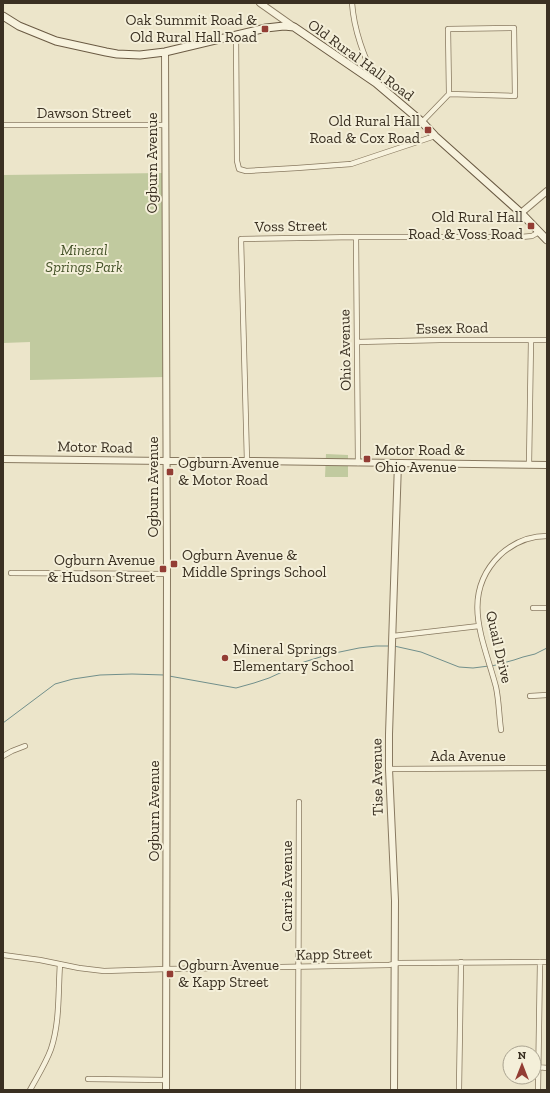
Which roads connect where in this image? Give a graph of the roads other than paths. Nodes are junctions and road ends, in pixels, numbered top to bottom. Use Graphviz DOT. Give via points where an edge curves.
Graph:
graph roads {
  1 [pos="260,3"];
  2 [pos="352,3"];
  3 [pos="3,16"];
  4 [pos="294,27"];
  5 [pos="236,36"];
  6 [pos="165,52"];
  7 [pos="376,83"];
  8 [pos="450,94"];
  9 [pos="422,122"];
  10 [pos="3,125"];
  11 [pos="165,125"];
  12 [pos="435,136"];
  13 [pos="547,191"];
  14 [pos="521,213"];
  15 [pos="539,232"];
  16 [pos="356,237"];
  17 [pos="547,240"];
  18 [pos="531,340"];
  19 [pos="547,340"];
  20 [pos="357,342"];
  21 [pos="3,459"];
  22 [pos="166,461"];
  23 [pos="247,461"];
  24 [pos="358,462"];
  25 [pos="398,463"];
  26 [pos="529,465"];
  27 [pos="547,465"];
  28 [pos="547,536"];
  29 [pos="11,573"];
  30 [pos="167,574"];
  31 [pos="534,608"];
  32 [pos="547,608"];
  33 [pos="479,626"];
  34 [pos="393,636"];
  35 [pos="547,695"];
  36 [pos="530,696"];
  37 [pos="501,730"];
  38 [pos="26,746"];
  39 [pos="3,756"];
  40 [pos="547,768"];
  41 [pos="389,769"];
  42 [pos="299,802"];
  43 [pos="3,955"];
  44 [pos="461,962"];
  45 [pos="540,962"];
  46 [pos="547,962"];
  47 [pos="60,964"];
  48 [pos="395,964"];
  49 [pos="298,967"];
  50 [pos="167,969"];
  51 [pos="538,1045"];
  52 [pos="88,1079"];
  53 [pos="166,1080"];
  54 [pos="30,1090"];
  55 [pos="166,1090"];
  56 [pos="298,1090"];
  57 [pos="394,1090"];
  58 [pos="459,1090"];
  1 -- 4 [label="street, Old Rural Hall Road"];
  2 -- 7 [label="street" via="358,40"];
  3 -- 6 [label="main road" via="19,26 56,41 89,49 140,55"];
  4 -- 5 [label="main road" via="266,28"];
  4 -- 7 [label="main road, Old Rural Hall Road"];
  5 -- 6 [label="main road"];
  5 -- 12 [label="street" via="239,169 291,169 351,164"];
  6 -- 11 [label="street, Ogburn Avenue"];
  7 -- 9 [label="main road, Old Rural Hall Road"];
  8 -- 8 [label="street" via="515,96 514,28 448,29"];
  8 -- 9 [label="street"];
  9 -- 12 [label="main road, Old Rural Hall Road"];
  10 -- 11 [label="street, Dawson Street"];
  11 -- 22 [label="street, Ogburn Avenue"];
  12 -- 14 [label="main road, Old Rural Hall Road"];
  13 -- 14 [label="street"];
  14 -- 15 [label="main road, Old Rural Hall Road"];
  15 -- 16 [label="street, Voss Street" via="521,237"];
  15 -- 17 [label="main road, Old Rural Hall Road"];
  16 -- 20 [label="street, Ohio Avenue"];
  16 -- 23 [label="street, Voss Street" via="241,239"];
  18 -- 19 [label="street, Essex Road"];
  18 -- 20 [label="street, Essex Road"];
  18 -- 26 [label="street"];
  20 -- 24 [label="street, Ohio Avenue"];
  21 -- 22 [label="street, Motor Road"];
  22 -- 23 [label="street, Motor Road"];
  22 -- 30 [label="street, Ogburn Avenue"];
  23 -- 24 [label="street, Motor Road"];
  24 -- 25 [label="street, Motor Road"];
  25 -- 26 [label="street, Motor Road"];
  25 -- 34 [label="street, Tise Avenue"];
  26 -- 27 [label="street, Motor Road"];
  28 -- 33 [label="street, Quail Drive" via="521,541 504,552 492,565 479,592"];
  29 -- 30 [label="street"];
  30 -- 50 [label="street, Ogburn Avenue"];
  31 -- 32 [label="street"];
  33 -- 34 [label="street"];
  33 -- 37 [label="street, Quail Drive" via="496,688"];
  34 -- 41 [label="street, Tise Avenue"];
  35 -- 36 [label="street"];
  38 -- 39 [label="street"];
  40 -- 41 [label="street, Ada Avenue"];
  41 -- 48 [label="street, Tise Avenue"];
  42 -- 49 [label="street, Carrie Avenue"];
  43 -- 47 [label="street, Kapp Street"];
  44 -- 45 [label="street, Kapp Street"];
  44 -- 48 [label="street, Kapp Street"];
  44 -- 58 [label="street"];
  45 -- 46 [label="street, Kapp Street"];
  45 -- 51 [label="street"];
  47 -- 50 [label="street, Kapp Street" via="104,971"];
  47 -- 54 [label="street" via="55,1033 50,1050"];
  48 -- 49 [label="street, Kapp Street"];
  48 -- 57 [label="street, Tise Avenue"];
  49 -- 50 [label="street, Kapp Street"];
  49 -- 56 [label="street, Carrie Avenue"];
  50 -- 53 [label="street, Ogburn Avenue"];
  52 -- 53 [label="street"];
  53 -- 55 [label="street, Ogburn Avenue"];
}
